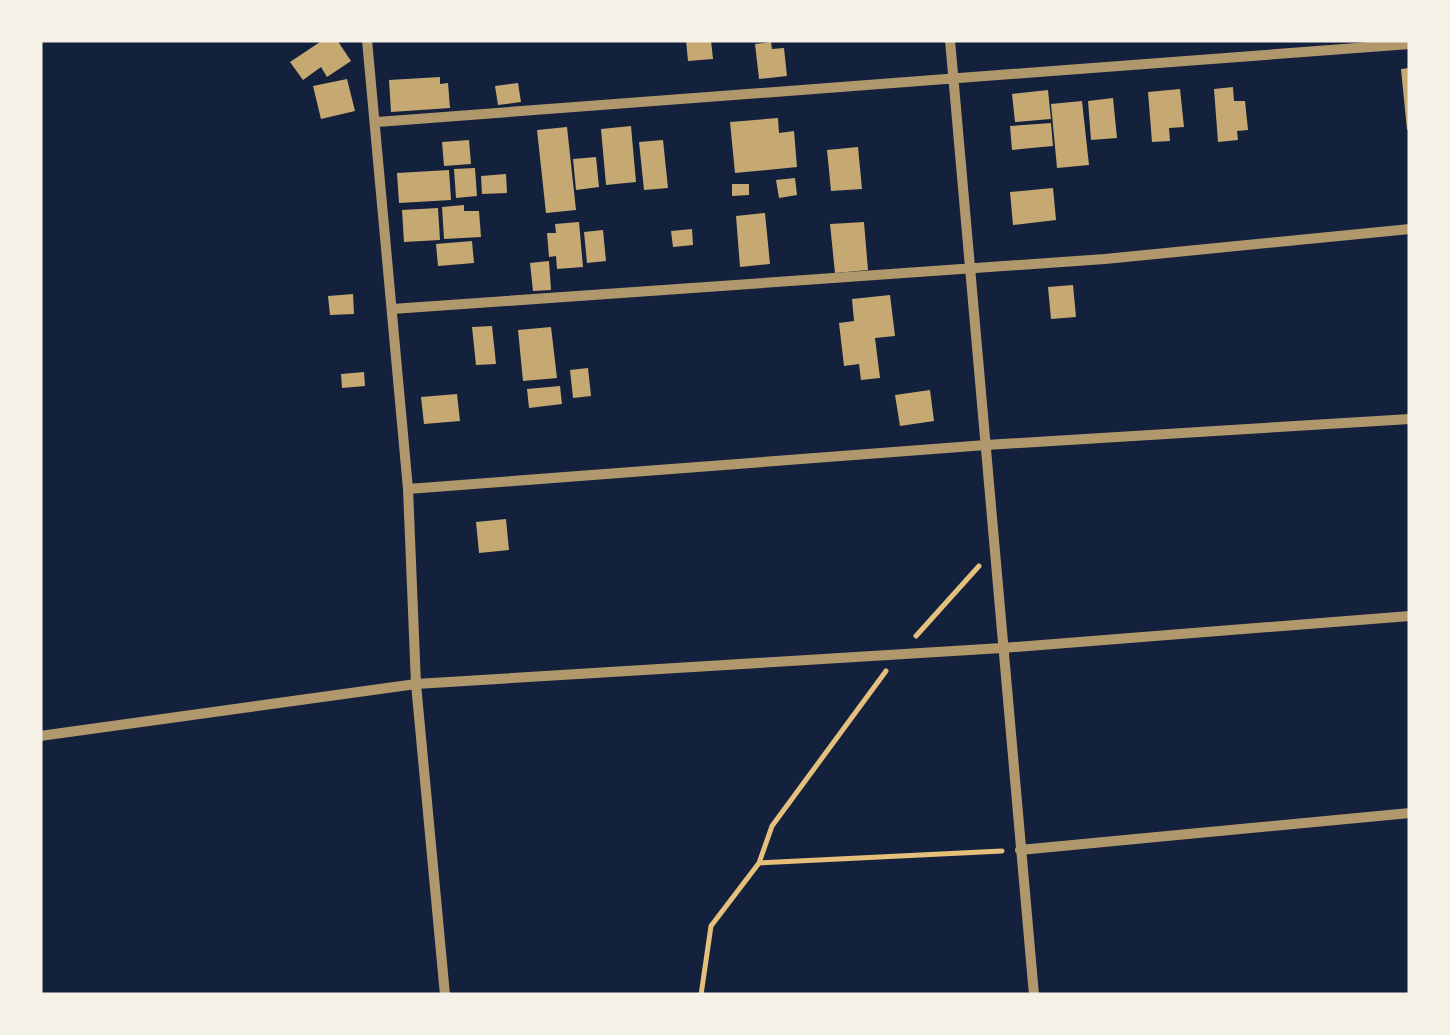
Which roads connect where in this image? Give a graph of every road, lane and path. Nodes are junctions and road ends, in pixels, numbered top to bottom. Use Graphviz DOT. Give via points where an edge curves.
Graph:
graph roads {
  1 [pos="367,40"];
  2 [pos="950,40"];
  3 [pos="1410,44"];
  4 [pos="955,79"];
  5 [pos="376,122"];
  6 [pos="1410,229"];
  7 [pos="968,268"];
  8 [pos="392,308"];
  9 [pos="1410,420"];
  10 [pos="986,444"];
  11 [pos="408,489"];
  12 [pos="995,549"];
  13 [pos="1410,616"];
  14 [pos="1002,648"];
  15 [pos="898,654"];
  16 [pos="416,684"];
  17 [pos="40,736"];
  18 [pos="1410,814"];
  19 [pos="1020,850"];
  20 [pos="758,863"];
  21 [pos="445,995"];
  22 [pos="701,995"];
  23 [pos="1034,995"];
  1 -- 5 [label="street"];
  2 -- 4 [label="street"];
  3 -- 4 [label="street"];
  4 -- 5 [label="street"];
  4 -- 7 [label="street"];
  5 -- 8 [label="street"];
  6 -- 7 [label="street"];
  7 -- 8 [label="street"];
  7 -- 10 [label="street"];
  8 -- 11 [label="street"];
  9 -- 10 [label="street"];
  10 -- 11 [label="street"];
  10 -- 12 [label="street"];
  11 -- 16 [label="street"];
  12 -- 14 [label="street"];
  12 -- 15 [label="path"];
  13 -- 14 [label="street"];
  14 -- 15 [label="street"];
  14 -- 19 [label="street"];
  15 -- 16 [label="street"];
  15 -- 20 [label="path" via="772,826"];
  16 -- 17 [label="street"];
  16 -- 21 [label="street"];
  18 -- 19 [label="street"];
  19 -- 20 [label="path"];
  19 -- 23 [label="street"];
  20 -- 22 [label="path" via="711,926"];
}
